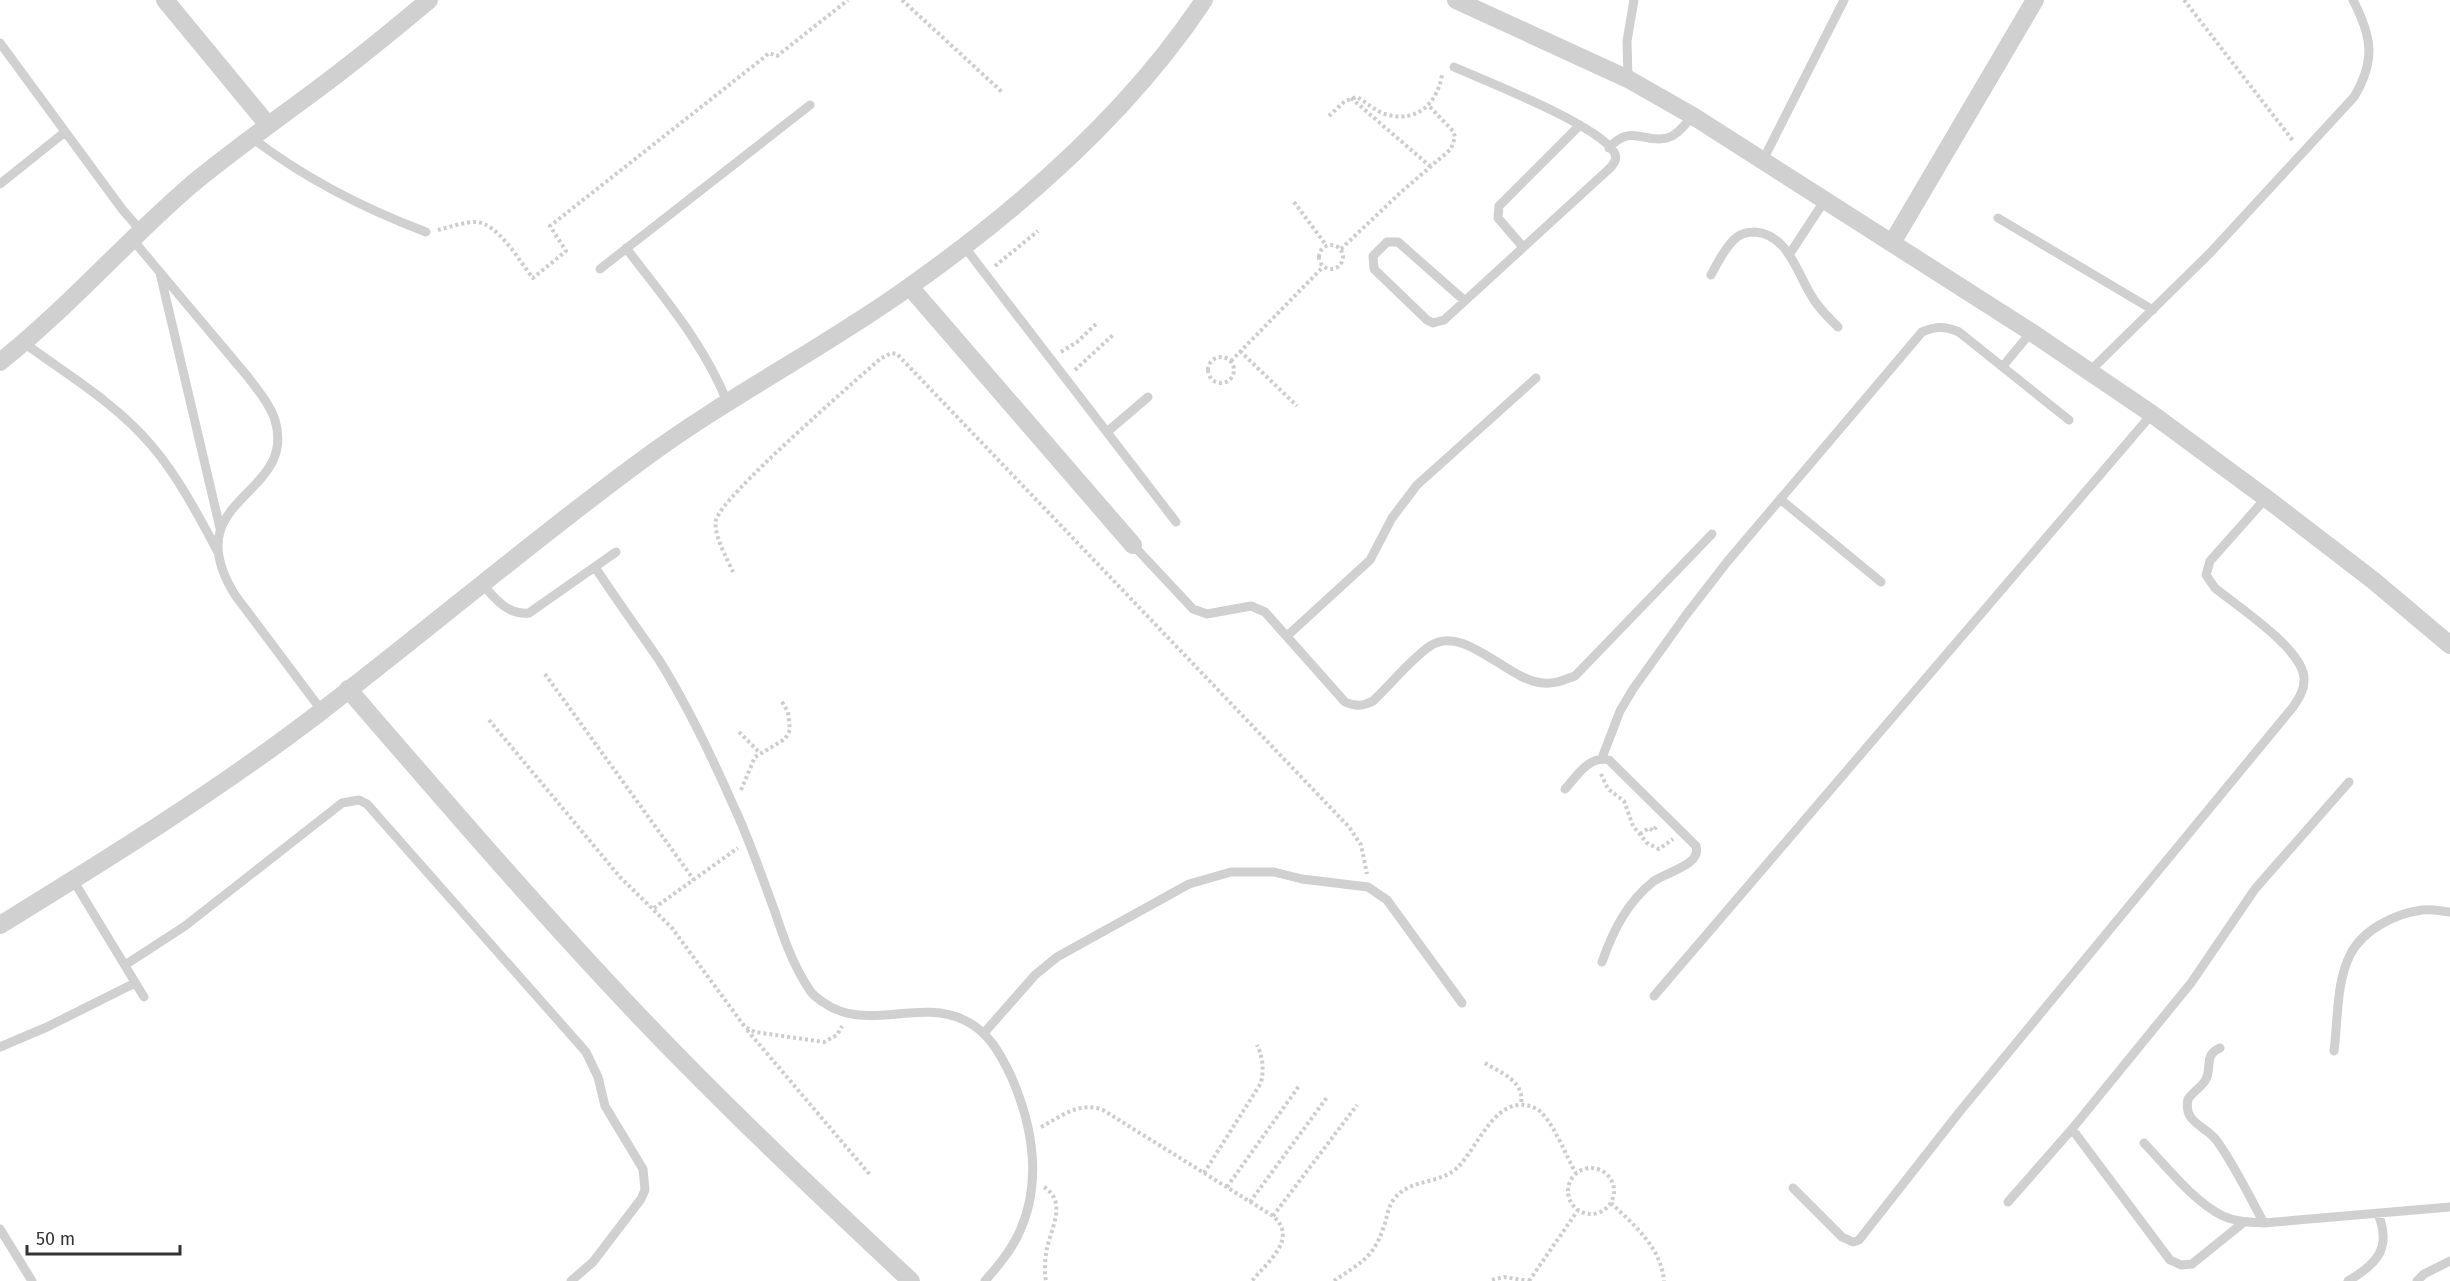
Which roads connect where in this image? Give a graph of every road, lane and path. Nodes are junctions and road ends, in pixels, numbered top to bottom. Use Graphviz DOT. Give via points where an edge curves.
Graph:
graph roads {
  1 [pos="165,0"];
  2 [pos="429,0"];
  3 [pos="848,0"];
  4 [pos="902,0"];
  5 [pos="1204,0"];
  6 [pos="1456,0"];
  7 [pos="1634,0"];
  8 [pos="1844,0"];
  9 [pos="2035,0"];
  10 [pos="2184,0"];
  11 [pos="2353,0"];
  12 [pos="0,43"];
  13 [pos="1454,67"];
  14 [pos="1628,79"];
  15 [pos="1002,92"];
  16 [pos="1351,98"];
  17 [pos="810,105"];
  18 [pos="1428,105"];
  19 [pos="1329,116"];
  20 [pos="1693,116"];
  21 [pos="268,125"];
  22 [pos="1580,125"];
  23 [pos="65,132"];
  24 [pos="251,137"];
  25 [pos="1609,147"];
  26 [pos="2303,154"];
  27 [pos="1763,160"];
  28 [pos="1431,167"];
  29 [pos="0,184"];
  30 [pos="1825,200"];
  31 [pos="1294,202"];
  32 [pos="1998,218"];
  33 [pos="1038,231"];
  34 [pos="426,232"];
  35 [pos="137,235"];
  36 [pos="1892,243"];
  37 [pos="963,245"];
  38 [pos="1326,246"];
  39 [pos="1523,247"];
  40 [pos="626,248"];
  41 [pos="1341,249"];
  42 [pos="1789,255"];
  43 [pos="1323,267"];
  44 [pos="600,269"];
  45 [pos="159,271"];
  46 [pos="986,274"];
  47 [pos="1711,275"];
  48 [pos="910,287"];
  49 [pos="1466,301"];
  50 [pos="2153,310"];
  51 [pos="1097,323"];
  52 [pos="1838,327"];
  53 [pos="2031,332"];
  54 [pos="1114,334"];
  55 [pos="24,343"];
  56 [pos="1240,351"];
  57 [pos="1049,357"];
  58 [pos="1231,361"];
  59 [pos="0,362"];
  60 [pos="2003,366"];
  61 [pos="2090,371"];
  62 [pos="1066,378"];
  63 [pos="1536,378"];
  64 [pos="1148,397"];
  65 [pos="728,404"];
  66 [pos="1297,406"];
  67 [pos="2152,414"];
  68 [pos="2068,420"];
  69 [pos="1107,432"];
  70 [pos="2266,498"];
  71 [pos="1780,499"];
  72 [pos="1176,522"];
  73 [pos="220,528"];
  74 [pos="1712,534"];
  75 [pos="1133,545"];
  76 [pos="218,552"];
  77 [pos="616,552"];
  78 [pos="595,567"];
  79 [pos="733,572"];
  80 [pos="1881,582"];
  81 [pos="482,584"];
  82 [pos="1287,636"];
  83 [pos="2450,645"];
  84 [pos="545,674"];
  85 [pos="348,689"];
  86 [pos="781,700"];
  87 [pos="322,711"];
  88 [pos="489,720"];
  89 [pos="739,732"];
  90 [pos="759,752"];
  91 [pos="1602,758"];
  92 [pos="2349,782"];
  93 [pos="1565,789"];
  94 [pos="735,807"];
  95 [pos="1688,838"];
  96 [pos="749,841"];
  97 [pos="73,880"];
  98 [pos="694,880"];
  99 [pos="1368,887"];
  100 [pos="654,908"];
  101 [pos="2450,912"];
  102 [pos="0,925"];
  103 [pos="1602,962"];
  104 [pos="125,965"];
  105 [pos="135,983"];
  106 [pos="1654,996"];
  107 [pos="144,997"];
  108 [pos="1462,1003"];
  109 [pos="847,1013"];
  110 [pos="745,1027"];
  111 [pos="984,1033"];
  112 [pos="1257,1045"];
  113 [pos="0,1047"];
  114 [pos="2220,1048"];
  115 [pos="2334,1051"];
  116 [pos="1485,1063"];
  117 [pos="1299,1086"];
  118 [pos="1328,1096"];
  119 [pos="1521,1104"];
  120 [pos="1357,1105"];
  121 [pos="2072,1129"];
  122 [pos="1030,1134"];
  123 [pos="2144,1143"];
  124 [pos="1204,1173"];
  125 [pos="1576,1173"];
  126 [pos="871,1176"];
  127 [pos="1033,1179"];
  128 [pos="1227,1187"];
  129 [pos="1793,1188"];
  130 [pos="1250,1202"];
  131 [pos="2008,1202"];
  132 [pos="1611,1203"];
  133 [pos="2450,1207"];
  134 [pos="1578,1210"];
  135 [pos="2378,1214"];
  136 [pos="1273,1216"];
  137 [pos="2244,1222"];
  138 [pos="2264,1223"];
  139 [pos="0,1229"];
  140 [pos="2450,1261"];
  141 [pos="1492,1280"];
  142 [pos="32,1281"];
  143 [pos="571,1281"];
  144 [pos="911,1281"];
  145 [pos="985,1281"];
  146 [pos="1046,1281"];
  147 [pos="1251,1281"];
  148 [pos="1334,1281"];
  149 [pos="1529,1281"];
  150 [pos="1664,1281"];
  151 [pos="2348,1281"];
  152 [pos="2417,1281"];
  1 -- 21 [label="street"];
  2 -- 21 [label="street"];
  3 -- 34 [label="path" via="777,56 769,53 550,226 566,251 533,278 497,232 485,224 466,223"];
  4 -- 15 [label="path"];
  5 -- 37 [label="street" via="1162,57 1088,138"];
  6 -- 14 [label="street"];
  7 -- 14 [label="lane" via="1627,40"];
  8 -- 27 [label="lane"];
  9 -- 36 [label="street"];
  10 -- 26 [label="path"];
  11 -- 26 [label="lane" via="2369,37 2365,79 2341,115"];
  12 -- 23 [label="lane"];
  13 -- 18 [label="path" via="1445,69 1440,89"];
  13 -- 22 [label="lane"];
  14 -- 20 [label="street"];
  16 -- 18 [label="path" via="1357,97 1383,114 1398,117 1412,115"];
  16 -- 19 [label="path"];
  16 -- 28 [label="path"];
  17 -- 40 [label="lane"];
  18 -- 28 [label="path" via="1449,125 1455,137 1451,149"];
  20 -- 25 [label="lane" via="1667,138 1631,135"];
  20 -- 27 [label="street"];
  21 -- 24 [label="street"];
  22 -- 25 [label="lane"];
  22 -- 39 [label="lane" via="1499,206 1498,218"];
  23 -- 29 [label="lane"];
  23 -- 35 [label="lane"];
  24 -- 34 [label="lane" via="334,193"];
  24 -- 35 [label="street"];
  25 -- 39 [label="lane" via="1614,152 1614,164"];
  26 -- 50 [label="lane"];
  27 -- 30 [label="street"];
  28 -- 41 [label="path"];
  30 -- 36 [label="street"];
  30 -- 42 [label="lane"];
  31 -- 38 [label="path"];
  32 -- 50 [label="lane"];
  33 -- 46 [label="path"];
  35 -- 45 [label="lane"];
  35 -- 55 [label="street"];
  36 -- 53 [label="street"];
  37 -- 46 [label="lane"];
  37 -- 48 [label="street"];
  38 -- 41 [label="path"];
  38 -- 43 [label="path" via="1319,253"];
  39 -- 49 [label="lane"];
  40 -- 44 [label="lane"];
  40 -- 65 [label="lane" via="697,343"];
  41 -- 43 [label="path" via="1343,259 1338,267"];
  42 -- 47 [label="lane" via="1775,238 1764,233 1739,235"];
  42 -- 52 [label="lane" via="1817,305"];
  43 -- 56 [label="path"];
  45 -- 73 [label="lane"];
  45 -- 73 [label="lane" via="248,377 275,421 276,446 269,470 232,508"];
  46 -- 57 [label="lane"];
  48 -- 65 [label="street"];
  48 -- 75 [label="street"];
  49 -- 49 [label="lane" via="1444,320 1433,323 1374,269 1373,256 1387,242 1398,242"];
  50 -- 61 [label="lane"];
  51 -- 57 [label="path" via="1077,342"];
  53 -- 60 [label="lane"];
  53 -- 61 [label="street"];
  54 -- 62 [label="path"];
  55 -- 59 [label="street"];
  55 -- 76 [label="lane" via="109,406 152,445"];
  56 -- 58 [label="path"];
  56 -- 66 [label="path"];
  57 -- 62 [label="lane"];
  58 -- 58 [label="path" via="1220,357 1210,362 1208,372 1213,381 1229,381 1234,371"];
  60 -- 68 [label="lane"];
  60 -- 71 [label="lane" via="1959,332 1934,327 1922,332"];
  61 -- 67 [label="street"];
  62 -- 69 [label="lane"];
  63 -- 82 [label="lane" via="1417,485 1392,518 1370,560"];
  64 -- 69 [label="lane"];
  65 -- 81 [label="street" via="647,456"];
  67 -- 70 [label="street"];
  67 -- 106 [label="lane"];
  69 -- 72 [label="lane"];
  70 -- 83 [label="street"];
  70 -- 129 [label="lane" via="2210,561 2206,575 2215,588 2291,649 2301,662 2305,678 2302,694 1859,1240 1853,1242 1842,1237"];
  71 -- 80 [label="lane"];
  71 -- 91 [label="lane" via="1693,606 1633,689 1609,734"];
  73 -- 76 [label="lane"];
  74 -- 82 [label="lane" via="1587,665 1575,676 1559,682 1526,679 1460,642 1445,641 1431,646 1373,701 1354,706 1345,702"];
  75 -- 82 [label="lane" via="1194,609 1207,614 1251,606 1265,612"];
  76 -- 87 [label="lane" via="223,575 235,595"];
  77 -- 78 [label="lane"];
  78 -- 81 [label="lane" via="529,613 510,611"];
  78 -- 94 [label="lane" via="659,661"];
  79 -- 99 [label="path" via="716,530 718,514 762,467 879,359 897,354 1349,827 1367,866"];
  81 -- 85 [label="street"];
  84 -- 98 [label="path"];
  85 -- 87 [label="street"];
  85 -- 144 [label="street" via="493,856 641,1017 795,1173"];
  86 -- 90 [label="path" via="788,712 790,730 777,745"];
  87 -- 97 [label="street" via="208,793"];
  88 -- 100 [label="path" via="620,877"];
  89 -- 90 [label="path"];
  90 -- 94 [label="path"];
  91 -- 93 [label="lane" via="1587,765"];
  91 -- 95 [label="lane" via="1616,765"];
  91 -- 95 [label="path" via="1604,782 1624,801 1634,826 1647,843 1659,849 1674,839"];
  92 -- 121 [label="lane" via="2255,890 2191,983"];
  94 -- 96 [label="lane"];
  95 -- 103 [label="lane" via="1696,846 1697,856 1640,893 1618,924"];
  96 -- 98 [label="path"];
  96 -- 109 [label="lane" via="796,970 811,993 832,1009"];
  97 -- 102 [label="street"];
  97 -- 104 [label="lane"];
  98 -- 100 [label="path"];
  99 -- 108 [label="lane" via="1387,900"];
  99 -- 111 [label="lane" via="1254,871 1189,884 1057,957 1035,975"];
  100 -- 110 [label="path"];
  101 -- 115 [label="lane" via="2425,910 2396,916 2370,932 2350,954 2342,983"];
  104 -- 105 [label="lane"];
  104 -- 143 [label="lane" via="185,926 342,803 359,800 367,804 586,1052 598,1077 605,1106 643,1169 645,1190 641,1199 592,1262"];
  105 -- 107 [label="lane"];
  105 -- 113 [label="lane"];
  109 -- 110 [label="path" via="837,1035 824,1042 755,1032"];
  109 -- 111 [label="lane" via="857,1016 943,1012"];
  110 -- 126 [label="path"];
  111 -- 122 [label="lane" via="1008,1071"];
  112 -- 124 [label="path" via="1262,1057 1261,1083"];
  114 -- 138 [label="lane" via="2209,1056 2207,1077 2188,1099 2188,1115 2217,1141"];
  116 -- 119 [label="path" via="1517,1084"];
  117 -- 128 [label="path"];
  118 -- 130 [label="path"];
  119 -- 125 [label="path" via="1536,1108 1548,1119"];
  119 -- 148 [label="path" via="1506,1108 1494,1119 1456,1168 1442,1178 1403,1190 1393,1200 1370,1256"];
  120 -- 136 [label="path"];
  121 -- 131 [label="lane"];
  121 -- 137 [label="lane" via="2170,1260 2192,1264"];
  122 -- 124 [label="path" via="1072,1110 1092,1106"];
  122 -- 127 [label="lane"];
  123 -- 137 [label="lane" via="2206,1205"];
  124 -- 128 [label="path"];
  125 -- 132 [label="path" via="1591,1168 1606,1173 1614,1187"];
  125 -- 134 [label="path" via="1568,1192"];
  127 -- 145 [label="lane" via="1018,1236"];
  127 -- 146 [label="path" via="1053,1195 1057,1208 1046,1249"];
  128 -- 130 [label="path"];
  130 -- 136 [label="path"];
  132 -- 134 [label="path" via="1593,1215"];
  132 -- 150 [label="path" via="1638,1228 1653,1249"];
  133 -- 135 [label="lane"];
  134 -- 149 [label="path"];
  135 -- 138 [label="lane"];
  135 -- 151 [label="lane" via="2384,1228 2384,1243 2378,1257"];
  136 -- 147 [label="path" via="1281,1223 1284,1239"];
  137 -- 138 [label="lane"];
  139 -- 142 [label="lane"];
  140 -- 152 [label="lane"];
  141 -- 149 [label="path" via="1510,1277"];
}
